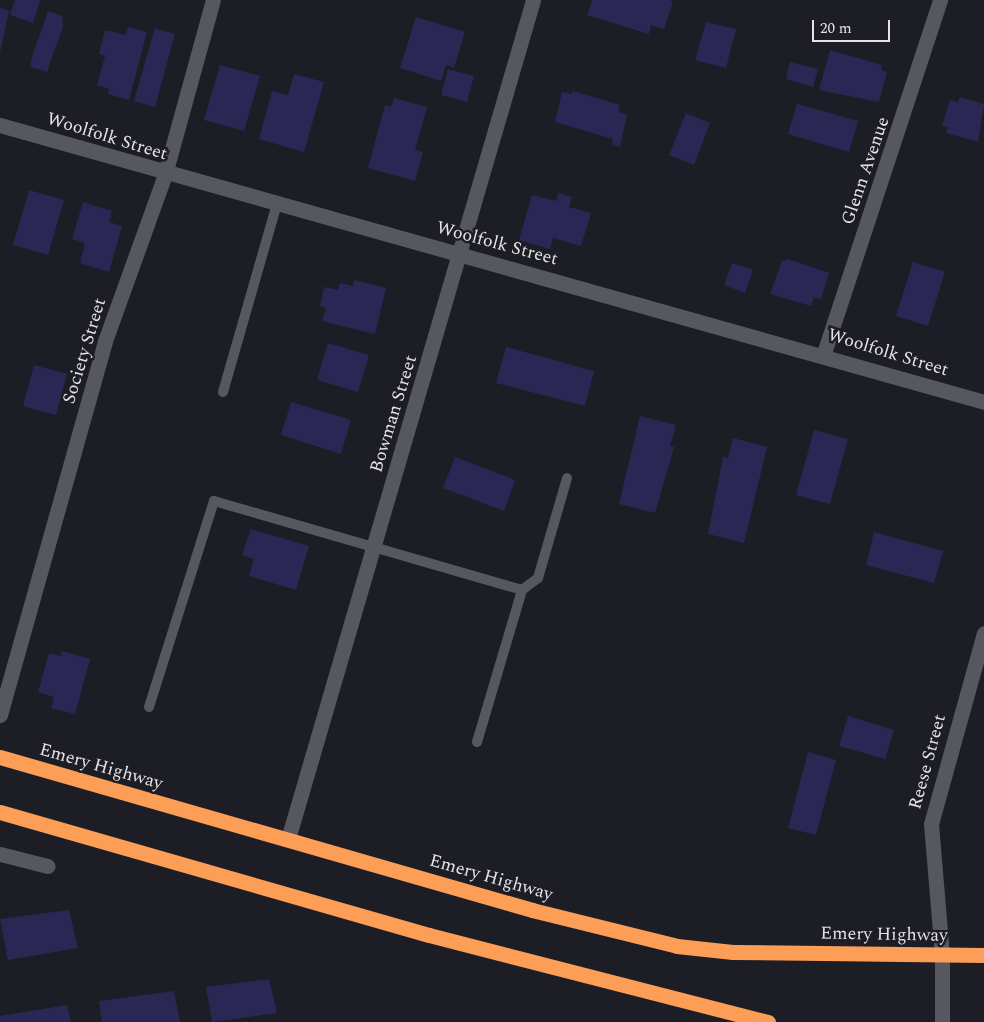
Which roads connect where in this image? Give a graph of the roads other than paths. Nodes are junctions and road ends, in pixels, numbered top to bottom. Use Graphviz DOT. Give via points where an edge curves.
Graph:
graph roads {
  1 [pos="213,0"];
  2 [pos="533,0"];
  3 [pos="940,0"];
  4 [pos="0,125"];
  5 [pos="165,174"];
  6 [pos="277,204"];
  7 [pos="461,254"];
  8 [pos="824,353"];
  9 [pos="224,392"];
  10 [pos="984,402"];
  11 [pos="567,478"];
  12 [pos="374,549"];
  13 [pos="522,590"];
  14 [pos="984,633"];
  15 [pos="149,707"];
  16 [pos="0,715"];
  17 [pos="478,742"];
  18 [pos="0,757"];
  19 [pos="0,812"];
  20 [pos="288,839"];
  21 [pos="0,854"];
  22 [pos="47,866"];
  23 [pos="942,955"];
  24 [pos="984,955"];
  25 [pos="768,1022"];
  26 [pos="942,1022"];
  1 -- 5 [label="street, Society Street"];
  2 -- 7 [label="street, Bowman Street"];
  3 -- 8 [label="street, Glenn Avenue"];
  4 -- 5 [label="street, Woolfolk Street"];
  5 -- 6 [label="street, Woolfolk Street"];
  5 -- 16 [label="street, Society Street" via="105,341"];
  6 -- 7 [label="street, Woolfolk Street"];
  6 -- 9 [label="lane"];
  7 -- 8 [label="street, Woolfolk Street"];
  7 -- 12 [label="street, Bowman Street"];
  8 -- 10 [label="street, Woolfolk Street"];
  11 -- 13 [label="lane" via="538,578"];
  12 -- 13 [label="lane"];
  12 -- 15 [label="lane" via="214,501"];
  12 -- 20 [label="street, Bowman Street"];
  13 -- 17 [label="lane"];
  14 -- 23 [label="street, Reese Street" via="931,824"];
  18 -- 20 [label="highway, Emery Highway"];
  19 -- 25 [label="highway" via="429,935"];
  20 -- 23 [label="highway, Emery Highway" via="532,910 677,946 733,952"];
  21 -- 22 [label="street"];
  23 -- 24 [label="highway, Emery Highway"];
  23 -- 26 [label="street, Reese Street"];
}
